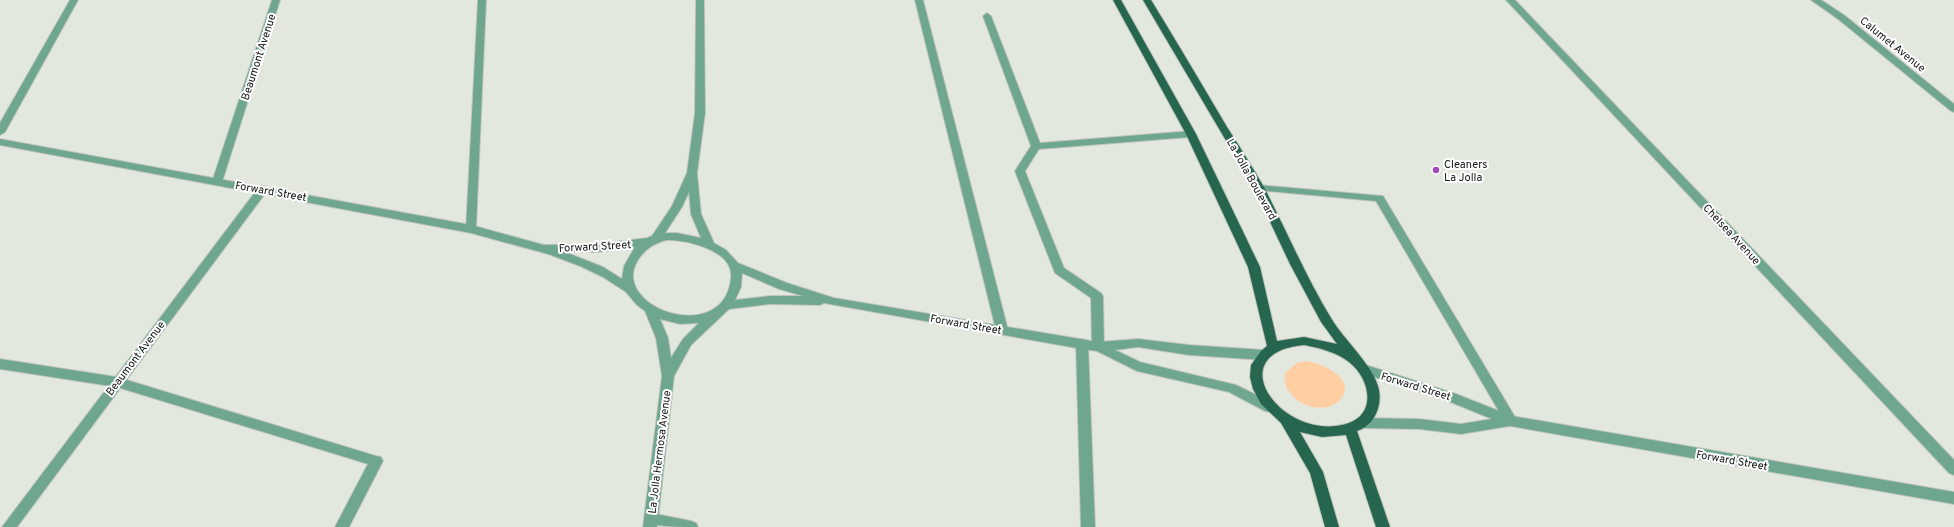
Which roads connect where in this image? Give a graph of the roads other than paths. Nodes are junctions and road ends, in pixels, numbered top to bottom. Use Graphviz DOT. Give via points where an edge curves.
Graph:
graph roads {
  1 [pos="74,0"];
  2 [pos="276,0"];
  3 [pos="482,0"];
  4 [pos="700,0"];
  5 [pos="919,0"];
  6 [pos="1117,0"];
  7 [pos="1147,0"];
  8 [pos="1510,0"];
  9 [pos="1815,0"];
  10 [pos="987,16"];
  11 [pos="1954,109"];
  12 [pos="0,132"];
  13 [pos="1191,134"];
  14 [pos="0,142"];
  15 [pos="1036,146"];
  16 [pos="692,173"];
  17 [pos="217,182"];
  18 [pos="1259,188"];
  19 [pos="263,189"];
  20 [pos="471,229"];
  21 [pos="653,240"];
  22 [pos="710,245"];
  23 [pos="541,248"];
  24 [pos="733,265"];
  25 [pos="631,289"];
  26 [pos="834,302"];
  27 [pos="650,309"];
  28 [pos="722,309"];
  29 [pos="1002,330"];
  30 [pos="1082,344"];
  31 [pos="1098,347"];
  32 [pos="1269,351"];
  33 [pos="1355,360"];
  34 [pos="0,364"];
  35 [pos="1366,370"];
  36 [pos="668,376"];
  37 [pos="117,382"];
  38 [pos="1269,406"];
  39 [pos="1286,420"];
  40 [pos="1511,421"];
  41 [pos="1356,426"];
  42 [pos="1954,469"];
  43 [pos="1954,498"];
  44 [pos="651,523"];
  45 [pos="9,527"];
  46 [pos="342,527"];
  47 [pos="691,527"];
  48 [pos="1088,527"];
  49 [pos="1332,527"];
  50 [pos="1383,527"];
  1 -- 12 [label="street"];
  2 -- 17 [label="street, Beaumont Avenue"];
  3 -- 20 [label="street"];
  4 -- 16 [label="street" via="700,113"];
  5 -- 29 [label="street"];
  6 -- 13 [label="main road"];
  7 -- 18 [label="main road, La Jolla Boulevard"];
  8 -- 42 [label="street, Chelsea Avenue"];
  9 -- 11 [label="street, Calumet Avenue" via="1841,17"];
  10 -- 15 [label="street"];
  13 -- 15 [label="street"];
  13 -- 32 [label="main road" via="1254,267"];
  14 -- 17 [label="street, Forward Street"];
  15 -- 31 [label="street" via="1020,171 1059,270 1097,296"];
  16 -- 21 [label="street" via="677,207"];
  16 -- 22 [label="street" via="696,214"];
  17 -- 19 [label="street, Forward Street"];
  18 -- 33 [label="main road, La Jolla Boulevard" via="1328,322"];
  18 -- 40 [label="street" via="1379,198"];
  19 -- 20 [label="street, Forward Street"];
  19 -- 37 [label="street, Beaumont Avenue"];
  20 -- 23 [label="street, Forward Street"];
  21 -- 22 [label="street" via="676,236 694,238"];
  21 -- 23 [label="street, Forward Street" via="598,248"];
  21 -- 25 [label="street" via="636,252 628,266 627,280"];
  22 -- 24 [label="street" via="724,254"];
  23 -- 25 [label="street, Forward Street" via="599,270"];
  24 -- 26 [label="street, Forward Street" via="783,286"];
  24 -- 28 [label="street" via="737,274 736,285"];
  25 -- 27 [label="street"];
  26 -- 28 [label="street, Forward Street" via="770,300"];
  26 -- 29 [label="street, Forward Street"];
  27 -- 28 [label="street" via="681,320 705,318"];
  27 -- 36 [label="street, La Jolla Hermosa Avenue" via="662,338"];
  28 -- 36 [label="street, La Jolla Hermosa Avenue" via="687,342"];
  29 -- 30 [label="street, Forward Street"];
  30 -- 31 [label="street, Forward Street"];
  30 -- 48 [label="street"];
  31 -- 32 [label="street, Forward Street" via="1138,343 1189,350"];
  31 -- 38 [label="street, Forward Street" via="1137,366 1232,388"];
  32 -- 33 [label="main road" via="1287,343 1304,341 1322,343 1340,350"];
  32 -- 38 [label="main road" via="1259,364 1256,375 1259,390"];
  33 -- 35 [label="main road"];
  34 -- 37 [label="street"];
  35 -- 40 [label="street, Forward Street" via="1452,397"];
  35 -- 41 [label="main road" via="1376,394 1374,406 1369,415"];
  36 -- 44 [label="street, La Jolla Hermosa Avenue"];
  37 -- 45 [label="street, Beaumont Avenue"];
  37 -- 46 [label="street" via="376,461"];
  38 -- 39 [label="main road"];
  39 -- 41 [label="main road" via="1307,429 1329,432"];
  39 -- 49 [label="main road" via="1316,472"];
  40 -- 41 [label="street, Forward Street" via="1461,429 1419,424"];
  40 -- 43 [label="street, Forward Street"];
  41 -- 50 [label="main road"];
  44 -- 47 [label="street"];
}
